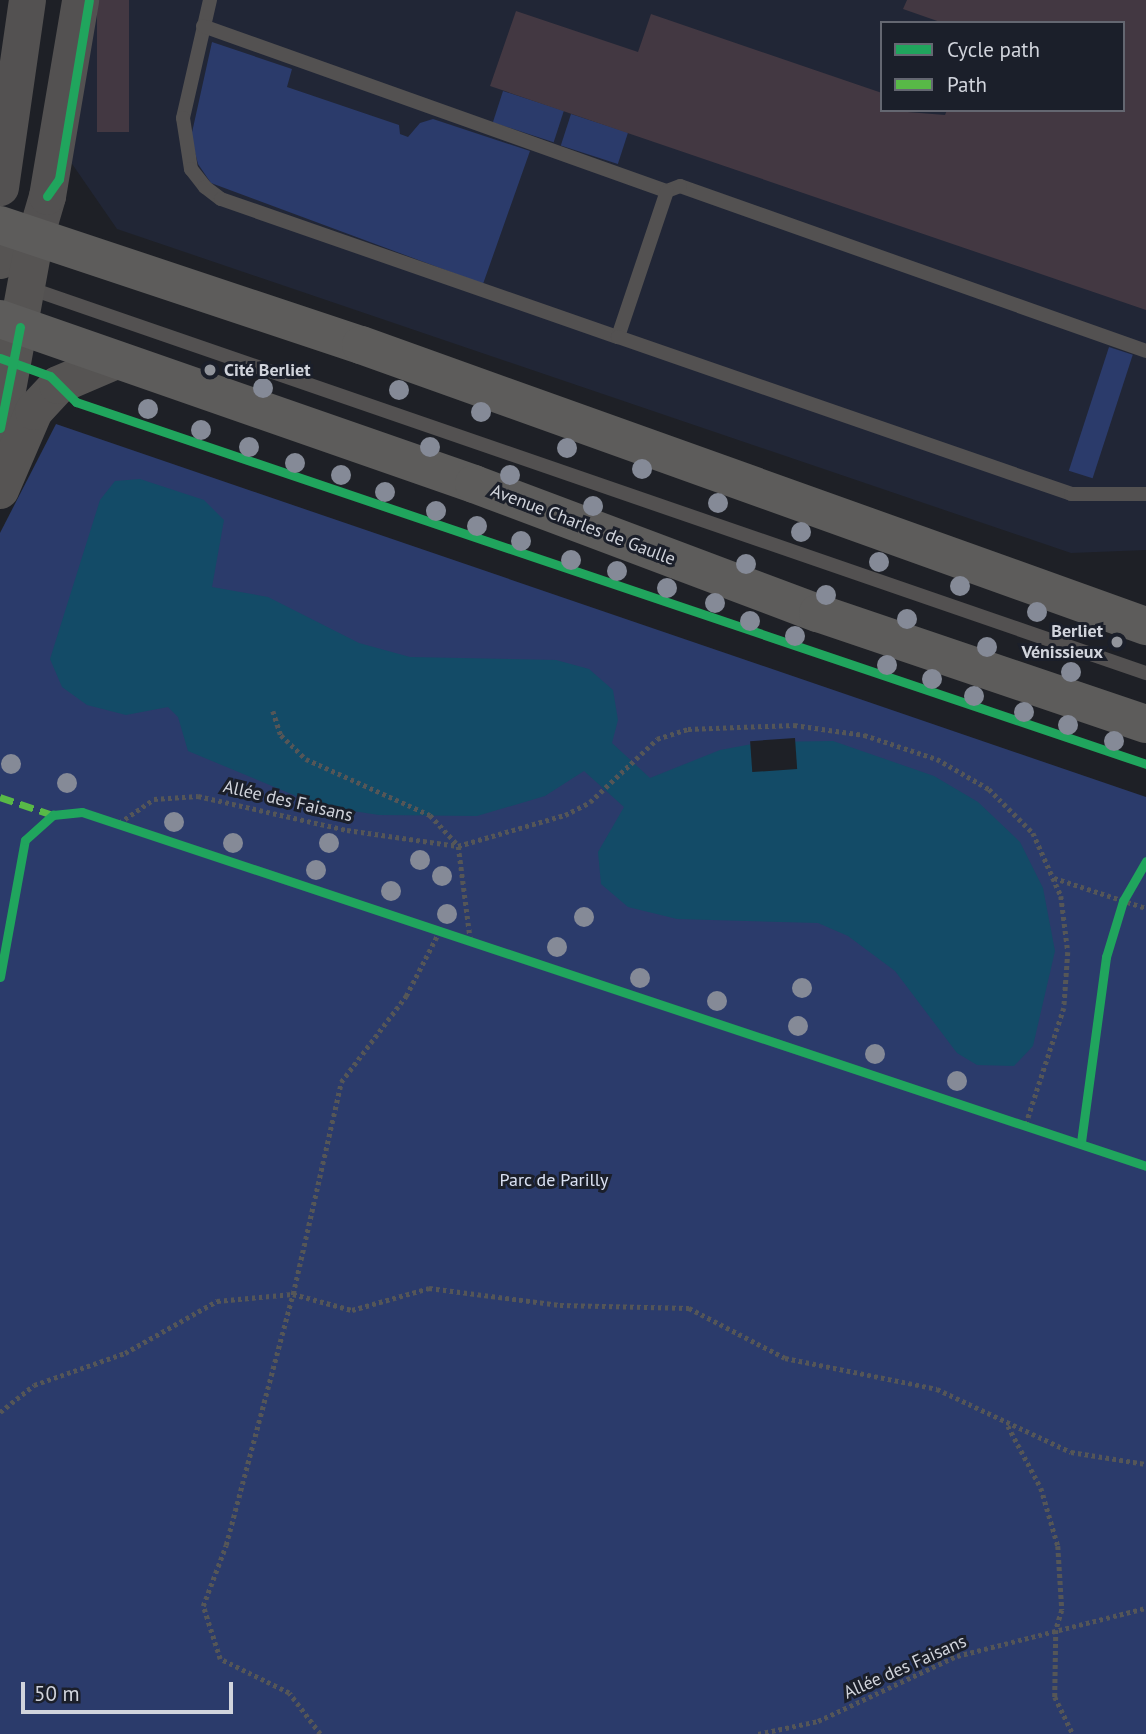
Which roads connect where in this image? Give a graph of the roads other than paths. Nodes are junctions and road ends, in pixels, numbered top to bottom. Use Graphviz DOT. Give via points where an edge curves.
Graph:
graph roads {
  1 [pos="14,0"];
  2 [pos="27,0"];
  3 [pos="80,0"];
  4 [pos="210,0"];
  5 [pos="0,25"];
  6 [pos="203,26"];
  7 [pos="0,187"];
  8 [pos="667,191"];
  9 [pos="0,225"];
  10 [pos="35,237"];
  11 [pos="0,260"];
  12 [pos="13,281"];
  13 [pos="10,323"];
  14 [pos="618,337"];
  15 [pos="1146,351"];
  16 [pos="112,362"];
  17 [pos="0,428"];
  18 [pos="0,490"];
  19 [pos="1146,494"];
  20 [pos="1146,626"];
  21 [pos="1146,673"];
  22 [pos="1146,724"];
  1 -- 5 [label="street"];
  2 -- 7 [label="street"];
  3 -- 10 [label="street"];
  4 -- 6 [label="lane"];
  6 -- 8 [label="lane"];
  6 -- 14 [label="lane" via="183,118 191,169 221,199"];
  8 -- 14 [label="lane"];
  8 -- 15 [label="lane" via="680,186"];
  9 -- 10 [label="main road"];
  10 -- 11 [label="main road"];
  10 -- 12 [label="main road"];
  10 -- 20 [label="main road" via="361,345"];
  12 -- 13 [label="main road"];
  12 -- 21 [label="lane"];
  13 -- 16 [label="main road, Avenue Charles de Gaulle"];
  13 -- 17 [label="main road"];
  14 -- 19 [label="lane" via="1070,494"];
  16 -- 18 [label="main road" via="58,385 34,411"];
  16 -- 22 [label="main road, Avenue Charles de Gaulle"];
}
